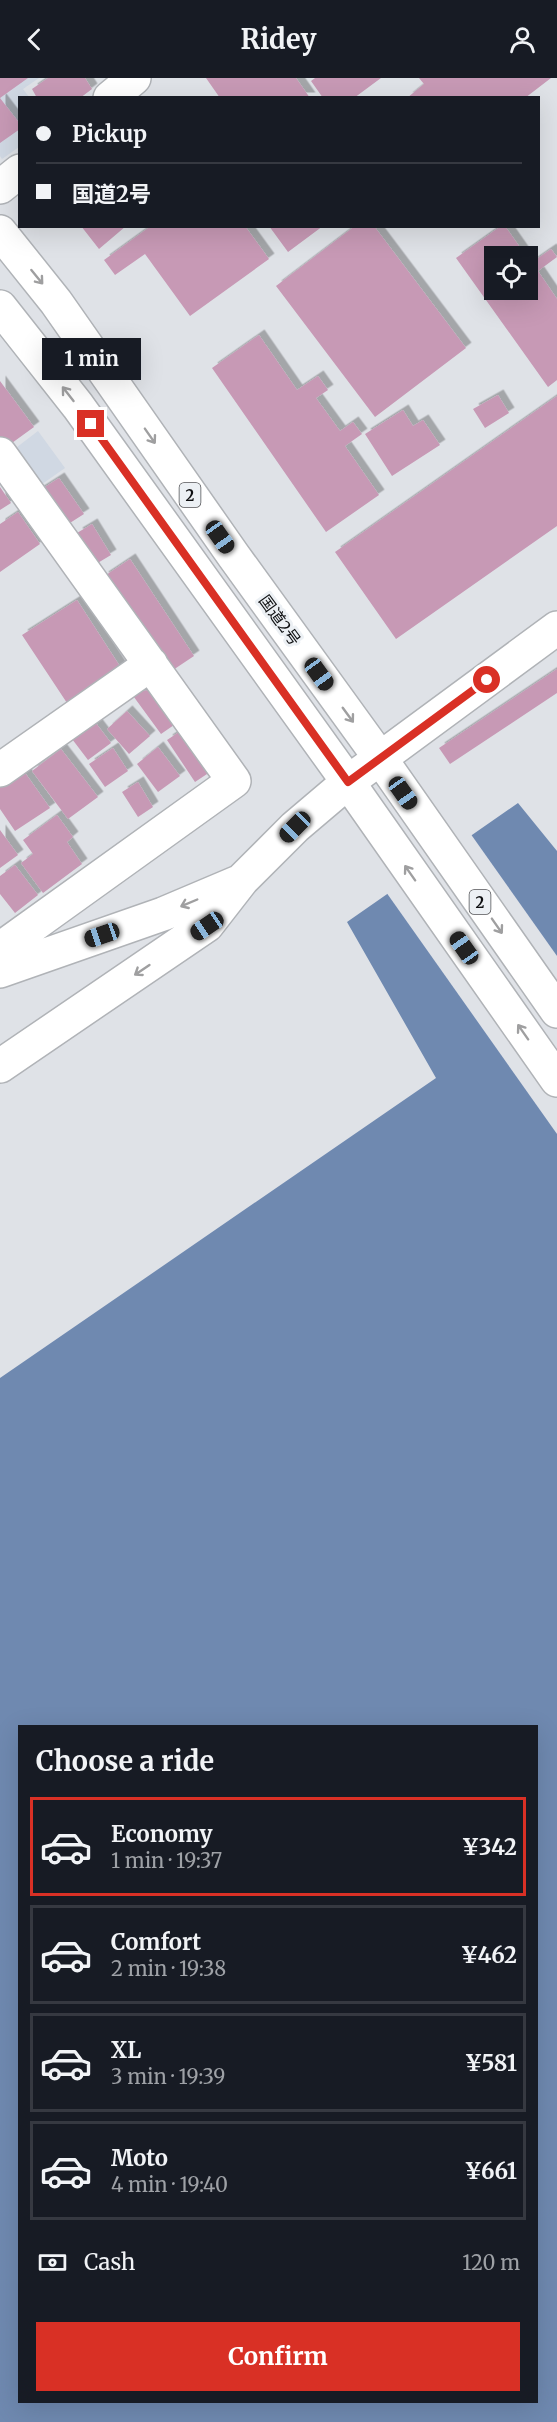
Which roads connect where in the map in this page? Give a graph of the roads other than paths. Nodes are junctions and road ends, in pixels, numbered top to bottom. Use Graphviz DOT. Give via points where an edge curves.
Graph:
graph roads {
  1 [pos="134,78"];
  2 [pos="112,96"];
  3 [pos="18,173"];
  4 [pos="0,187"];
  5 [pos="0,232"];
  6 [pos="0,308"];
  7 [pos="3,462"];
  8 [pos="557,628"];
  9 [pos="151,664"];
  10 [pos="380,758"];
  11 [pos="0,770"];
  12 [pos="348,782"];
  13 [pos="242,880"];
  14 [pos="0,949"];
  15 [pos="0,971"];
  16 [pos="557,1011"];
  17 [pos="0,1066"];
  18 [pos="557,1080"];
  1 -- 2 [label="main road"];
  3 -- 4 [label="main road"];
  5 -- 10 [label="main road, 国道2号 / 2, one-way" via="56,302"];
  12 -- 6 [label="main road, 2, one-way" via="78,406"];
  7 -- 9 [label="main road"];
  8 -- 10 [label="main road"];
  9 -- 11 [label="main road"];
  9 -- 14 [label="main road" via="234,781"];
  10 -- 12 [label="main road"];
  10 -- 16 [label="main road, 国道2号 / 2, one-way"];
  12 -- 13 [label="main road"];
  18 -- 12 [label="main road, 2, one-way"];
  13 -- 15 [label="main road, one-way" via="163,914"];
  13 -- 17 [label="main road, one-way" via="207,926"];
}
